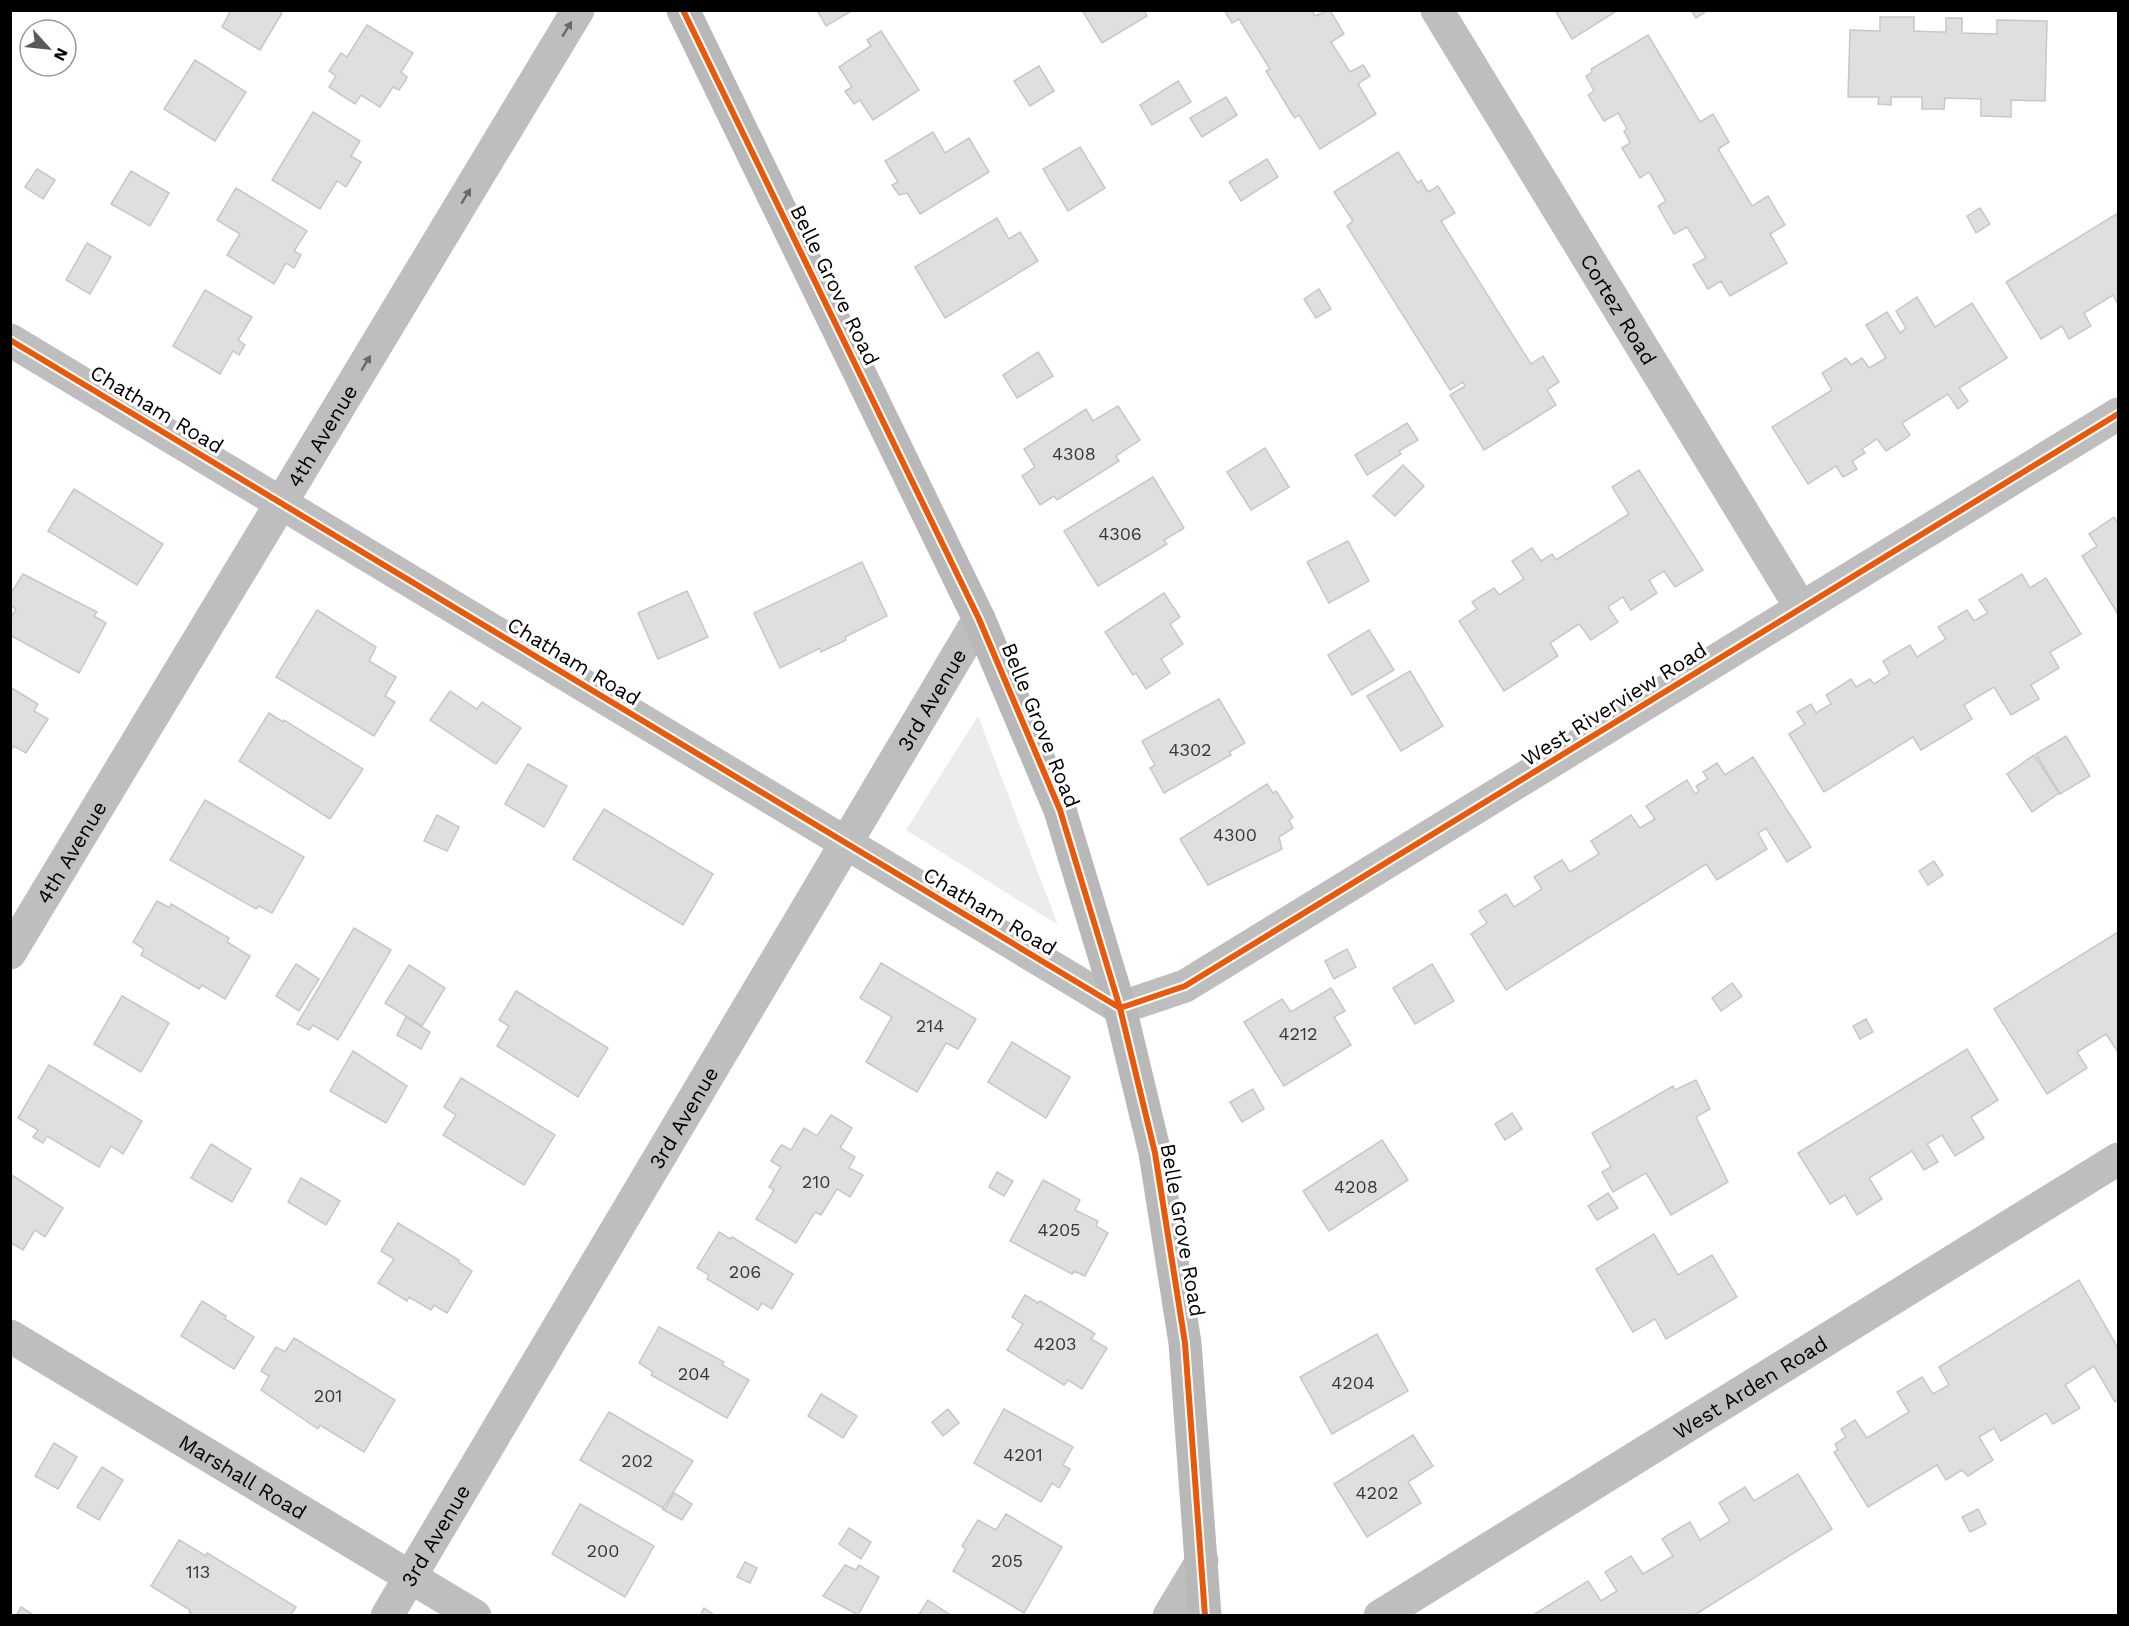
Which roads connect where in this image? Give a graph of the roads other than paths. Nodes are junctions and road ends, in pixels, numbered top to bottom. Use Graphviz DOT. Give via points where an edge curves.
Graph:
graph roads {
  1 [pos="578,10"];
  2 [pos="683,10"];
  3 [pos="1437,10"];
  4 [pos="10,340"];
  5 [pos="2118,414"];
  6 [pos="282,503"];
  7 [pos="1801,608"];
  8 [pos="979,619"];
  9 [pos="845,843"];
  10 [pos="10,953"];
  11 [pos="1120,1008"];
  12 [pos="2118,1159"];
  13 [pos="10,1336"];
  14 [pos="1202,1561"];
  15 [pos="410,1576"];
  16 [pos="387,1616"];
  17 [pos="475,1616"];
  18 [pos="1169,1616"];
  19 [pos="1205,1616"];
  20 [pos="1380,1616"];
  6 -- 1 [label="street, 4th Avenue, one-way"];
  2 -- 8 [label="main road, Belle Grove Road"];
  3 -- 7 [label="street, Cortez Road"];
  4 -- 6 [label="street, Chatham Road"];
  5 -- 7 [label="street, West Riverview Road"];
  6 -- 9 [label="street, Chatham Road"];
  6 -- 10 [label="street, 4th Avenue"];
  7 -- 11 [label="street, West Riverview Road" via="1185,986"];
  8 -- 9 [label="street, 3rd Avenue"];
  8 -- 11 [label="main road, Belle Grove Road" via="1060,810"];
  9 -- 11 [label="street, Chatham Road"];
  9 -- 15 [label="street, 3rd Avenue"];
  11 -- 14 [label="main road, Belle Grove Road" via="1155,1153 1185,1343"];
  12 -- 20 [label="street, West Arden Road"];
  13 -- 15 [label="street, Marshall Road"];
  14 -- 18 [label="street"];
  14 -- 19 [label="main road, Belle Grove Road"];
  15 -- 16 [label="street, 3rd Avenue"];
  15 -- 17 [label="street, Marshall Road"];
}
